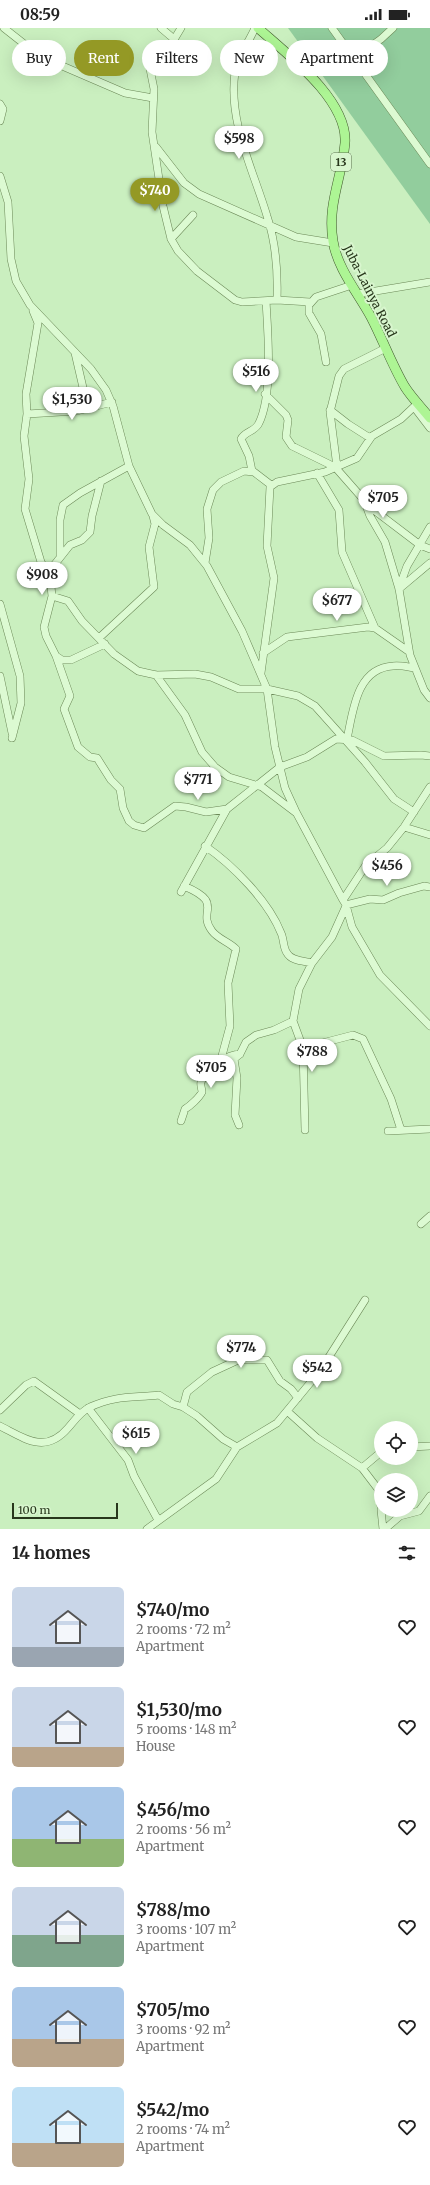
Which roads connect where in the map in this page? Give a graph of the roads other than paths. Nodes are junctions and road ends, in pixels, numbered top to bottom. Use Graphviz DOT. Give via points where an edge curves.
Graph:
graph roads {
  1 [pos="4,28"];
  2 [pos="162,28"];
  3 [pos="181,28"];
  4 [pos="257,28"];
  5 [pos="332,28"];
  6 [pos="393,28"];
  7 [pos="174,39"];
  8 [pos="340,40"];
  9 [pos="380,40"];
  10 [pos="365,76"];
  11 [pos="154,98"];
  12 [pos="0,104"];
  13 [pos="0,121"];
  14 [pos="155,146"];
  15 [pos="430,164"];
  16 [pos="0,176"];
  17 [pos="194,215"];
  18 [pos="270,225"];
  19 [pos="171,239"];
  20 [pos="333,243"];
  21 [pos="430,282"];
  22 [pos="352,285"];
  23 [pos="358,294"];
  24 [pos="277,300"];
  25 [pos="266,301"];
  26 [pos="310,302"];
  27 [pos="30,305"];
  28 [pos="386,348"];
  29 [pos="74,351"];
  30 [pos="326,362"];
  31 [pos="266,394"];
  32 [pos="112,402"];
  33 [pos="416,405"];
  34 [pos="84,409"];
  35 [pos="330,410"];
  36 [pos="27,414"];
  37 [pos="430,418"];
  38 [pos="430,428"];
  39 [pos="370,438"];
  40 [pos="129,466"];
  41 [pos="336,467"];
  42 [pos="252,471"];
  43 [pos="317,473"];
  44 [pos="101,481"];
  45 [pos="271,485"];
  46 [pos="366,504"];
  47 [pos="152,514"];
  48 [pos="430,527"];
  49 [pos="420,545"];
  50 [pos="430,549"];
  51 [pos="60,556"];
  52 [pos="205,563"];
  53 [pos="430,563"];
  54 [pos="50,577"];
  55 [pos="399,589"];
  56 [pos="52,596"];
  57 [pos="0,604"];
  58 [pos="375,628"];
  59 [pos="99,638"];
  60 [pos="105,644"];
  61 [pos="408,651"];
  62 [pos="263,653"];
  63 [pos="56,656"];
  64 [pos="415,668"];
  65 [pos="261,674"];
  66 [pos="156,675"];
  67 [pos="0,676"];
  68 [pos="267,689"];
  69 [pos="430,698"];
  70 [pos="346,739"];
  71 [pos="430,756"];
  72 [pos="280,767"];
  73 [pos="256,785"];
  74 [pos="430,787"];
  75 [pos="227,809"];
  76 [pos="296,812"];
  77 [pos="414,812"];
  78 [pos="404,827"];
  79 [pos="430,835"];
  80 [pos="205,846"];
  81 [pos="430,887"];
  82 [pos="345,903"];
  83 [pos="312,963"];
  84 [pos="293,1021"];
  85 [pos="430,1026"];
  86 [pos="303,1048"];
  87 [pos="240,1054"];
  88 [pos="220,1063"];
  89 [pos="182,1121"];
  90 [pos="239,1125"];
  91 [pos="430,1129"];
  92 [pos="305,1130"];
  93 [pos="401,1130"];
  94 [pos="388,1131"];
  95 [pos="430,1216"];
  96 [pos="421,1224"];
  97 [pos="366,1300"];
  98 [pos="298,1398"];
  99 [pos="88,1408"];
  100 [pos="183,1408"];
  101 [pos="0,1410"];
  102 [pos="287,1410"];
  103 [pos="80,1414"];
  104 [pos="0,1426"];
  105 [pos="430,1446"];
  106 [pos="237,1447"];
  107 [pos="418,1447"];
  108 [pos="374,1458"];
  109 [pos="362,1468"];
  110 [pos="374,1484"];
  111 [pos="430,1496"];
  112 [pos="382,1517"];
  113 [pos="158,1520"];
  114 [pos="148,1529"];
  115 [pos="384,1529"];
  1 -- 11 [label="street" via="28,48 60,65 125,93"];
  2 -- 7 [label="street"];
  3 -- 7 [label="street"];
  4 -- 18 [label="street" via="235,70 233,101 237,125"];
  4 -- 20 [label="main road, Juba-Lainya Road / 13" via="320,86 343,127 345,142 330,219"];
  5 -- 8 [label="street"];
  6 -- 9 [label="street"];
  7 -- 11 [label="street" via="166,50 151,60"];
  10 -- 15 [label="street"];
  11 -- 14 [label="street" via="151,122"];
  12 -- 13 [label="street" via="3,109"];
  14 -- 18 [label="street" via="190,189 226,208"];
  14 -- 19 [label="street" via="163,206"];
  16 -- 27 [label="street" via="8,202 11,259 16,281"];
  17 -- 19 [label="street"];
  18 -- 20 [label="street" via="296,237"];
  18 -- 24 [label="street" via="278,273"];
  19 -- 25 [label="street" via="191,266 232,298 242,302"];
  20 -- 22 [label="main road, Juba-Lainya Road / 13"];
  21 -- 23 [label="street"];
  22 -- 23 [label="main road, Juba-Lainya Road / 13"];
  22 -- 26 [label="street" via="324,294"];
  23 -- 28 [label="main road, Juba-Lainya Road / 13"];
  24 -- 25 [label="street"];
  24 -- 26 [label="street"];
  25 -- 31 [label="street"];
  26 -- 30 [label="street" via="309,313 320,332"];
  27 -- 29 [label="street"];
  27 -- 36 [label="street" via="38,323 26,385"];
  28 -- 33 [label="main road, Juba-Lainya Road / 13"];
  28 -- 35 [label="street" via="340,372"];
  29 -- 32 [label="street" via="91,370"];
  29 -- 34 [label="street" via="84,392"];
  31 -- 41 [label="street" via="286,415 286,437 292,446"];
  31 -- 42 [label="street" via="258,424 241,439 249,456"];
  32 -- 34 [label="street"];
  32 -- 40 [label="street"];
  33 -- 37 [label="main road, Juba-Lainya Road / 13"];
  33 -- 38 [label="street"];
  33 -- 39 [label="street"];
  34 -- 36 [label="street"];
  35 -- 39 [label="street"];
  35 -- 41 [label="street"];
  36 -- 54 [label="street" via="24,436 29,479 25,509 41,562"];
  39 -- 41 [label="street" via="357,458"];
  40 -- 44 [label="street"];
  40 -- 47 [label="street"];
  41 -- 43 [label="street"];
  41 -- 46 [label="street"];
  42 -- 45 [label="street"];
  42 -- 52 [label="street" via="239,473 212,490 207,509 209,544"];
  43 -- 45 [label="street"];
  43 -- 58 [label="street" via="339,510 342,552"];
  44 -- 51 [label="street" via="90,532 82,540 70,545"];
  44 -- 51 [label="street" via="73,497 64,506 60,520"];
  45 -- 62 [label="street" via="267,546 274,578"];
  46 -- 49 [label="street"];
  46 -- 55 [label="street" via="385,542"];
  47 -- 52 [label="street" via="190,545"];
  47 -- 59 [label="street" via="155,524 150,551 154,586"];
  48 -- 49 [label="street"];
  49 -- 50 [label="street"];
  49 -- 55 [label="street" via="405,570"];
  51 -- 54 [label="street" via="53,565"];
  52 -- 65 [label="street" via="242,630"];
  53 -- 55 [label="street"];
  54 -- 56 [label="street"];
  55 -- 61 [label="street" via="406,622"];
  56 -- 59 [label="street" via="68,601"];
  56 -- 63 [label="street" via="44,631"];
  57 -- 67 [label="street" via="20,676 21,703 12,738"];
  58 -- 61 [label="street"];
  58 -- 62 [label="street" via="363,627 287,637"];
  59 -- 60 [label="street"];
  60 -- 63 [label="street" via="71,660 62,660"];
  60 -- 66 [label="street" via="127,665 138,671"];
  61 -- 64 [label="street"];
  62 -- 65 [label="street"];
  63 -- 75 [label="street" via="70,696 64,708 78,747 102,763 111,780 120,789 126,814 134,825 144,828 175,806 206,812"];
  64 -- 69 [label="street"];
  64 -- 70 [label="street" via="392,666 376,672 364,682 357,697"];
  65 -- 68 [label="street"];
  66 -- 68 [label="street" via="196,674 211,677 239,689"];
  66 -- 73 [label="street" via="185,715 206,758 224,775"];
  68 -- 70 [label="street" via="307,700"];
  68 -- 72 [label="street"];
  70 -- 71 [label="street" via="384,756"];
  70 -- 72 [label="street" via="330,742 307,757"];
  70 -- 77 [label="street" via="394,799"];
  72 -- 73 [label="street"];
  72 -- 76 [label="street"];
  73 -- 75 [label="street"];
  73 -- 76 [label="street" via="266,789"];
  74 -- 77 [label="street"];
  75 -- 80 [label="street"];
  76 -- 82 [label="street"];
  77 -- 78 [label="street"];
  78 -- 79 [label="street"];
  78 -- 82 [label="street" via="387,848 366,866"];
  80 -- 83 [label="street" via="228,862 255,894 281,932 287,954 294,959"];
  80 -- 88 [label="street" via="182,889 202,894 209,908 207,919 211,930 236,949 228,983 230,1026"];
  81 -- 82 [label="street" via="424,886 383,900 370,899"];
  82 -- 83 [label="street" via="332,937"];
  82 -- 85 [label="street" via="352,927 380,975"];
  83 -- 84 [label="street" via="299,989"];
  84 -- 86 [label="street"];
  84 -- 87 [label="street" via="256,1035 246,1042"];
  86 -- 92 [label="street"];
  86 -- 93 [label="street" via="353,1035 363,1039"];
  87 -- 88 [label="street" via="232,1054"];
  87 -- 90 [label="street" via="234,1059 237,1078 235,1115"];
  88 -- 89 [label="street" via="201,1082 202,1092 185,1109"];
  91 -- 93 [label="street"];
  93 -- 94 [label="street"];
  95 -- 96 [label="street"];
  97 -- 98 [label="street" via="339,1344"];
  98 -- 100 [label="street" via="291,1388 280,1380 268,1360 243,1359 202,1379 184,1396"];
  98 -- 102 [label="street"];
  99 -- 100 [label="street" via="121,1397 159,1395"];
  99 -- 103 [label="street"];
  99 -- 113 [label="street" via="128,1460"];
  100 -- 106 [label="street"];
  101 -- 103 [label="street" via="26,1385 34,1381"];
  102 -- 106 [label="street" via="277,1423"];
  102 -- 109 [label="street" via="317,1438"];
  103 -- 104 [label="street" via="58,1438 39,1443 23,1439"];
  105 -- 107 [label="street"];
  106 -- 113 [label="street" via="216,1479 173,1512"];
  108 -- 109 [label="street"];
  109 -- 110 [label="street"];
  111 -- 115 [label="street" via="419,1510 400,1516"];
  112 -- 115 [label="street"];
  113 -- 114 [label="street"];
}
